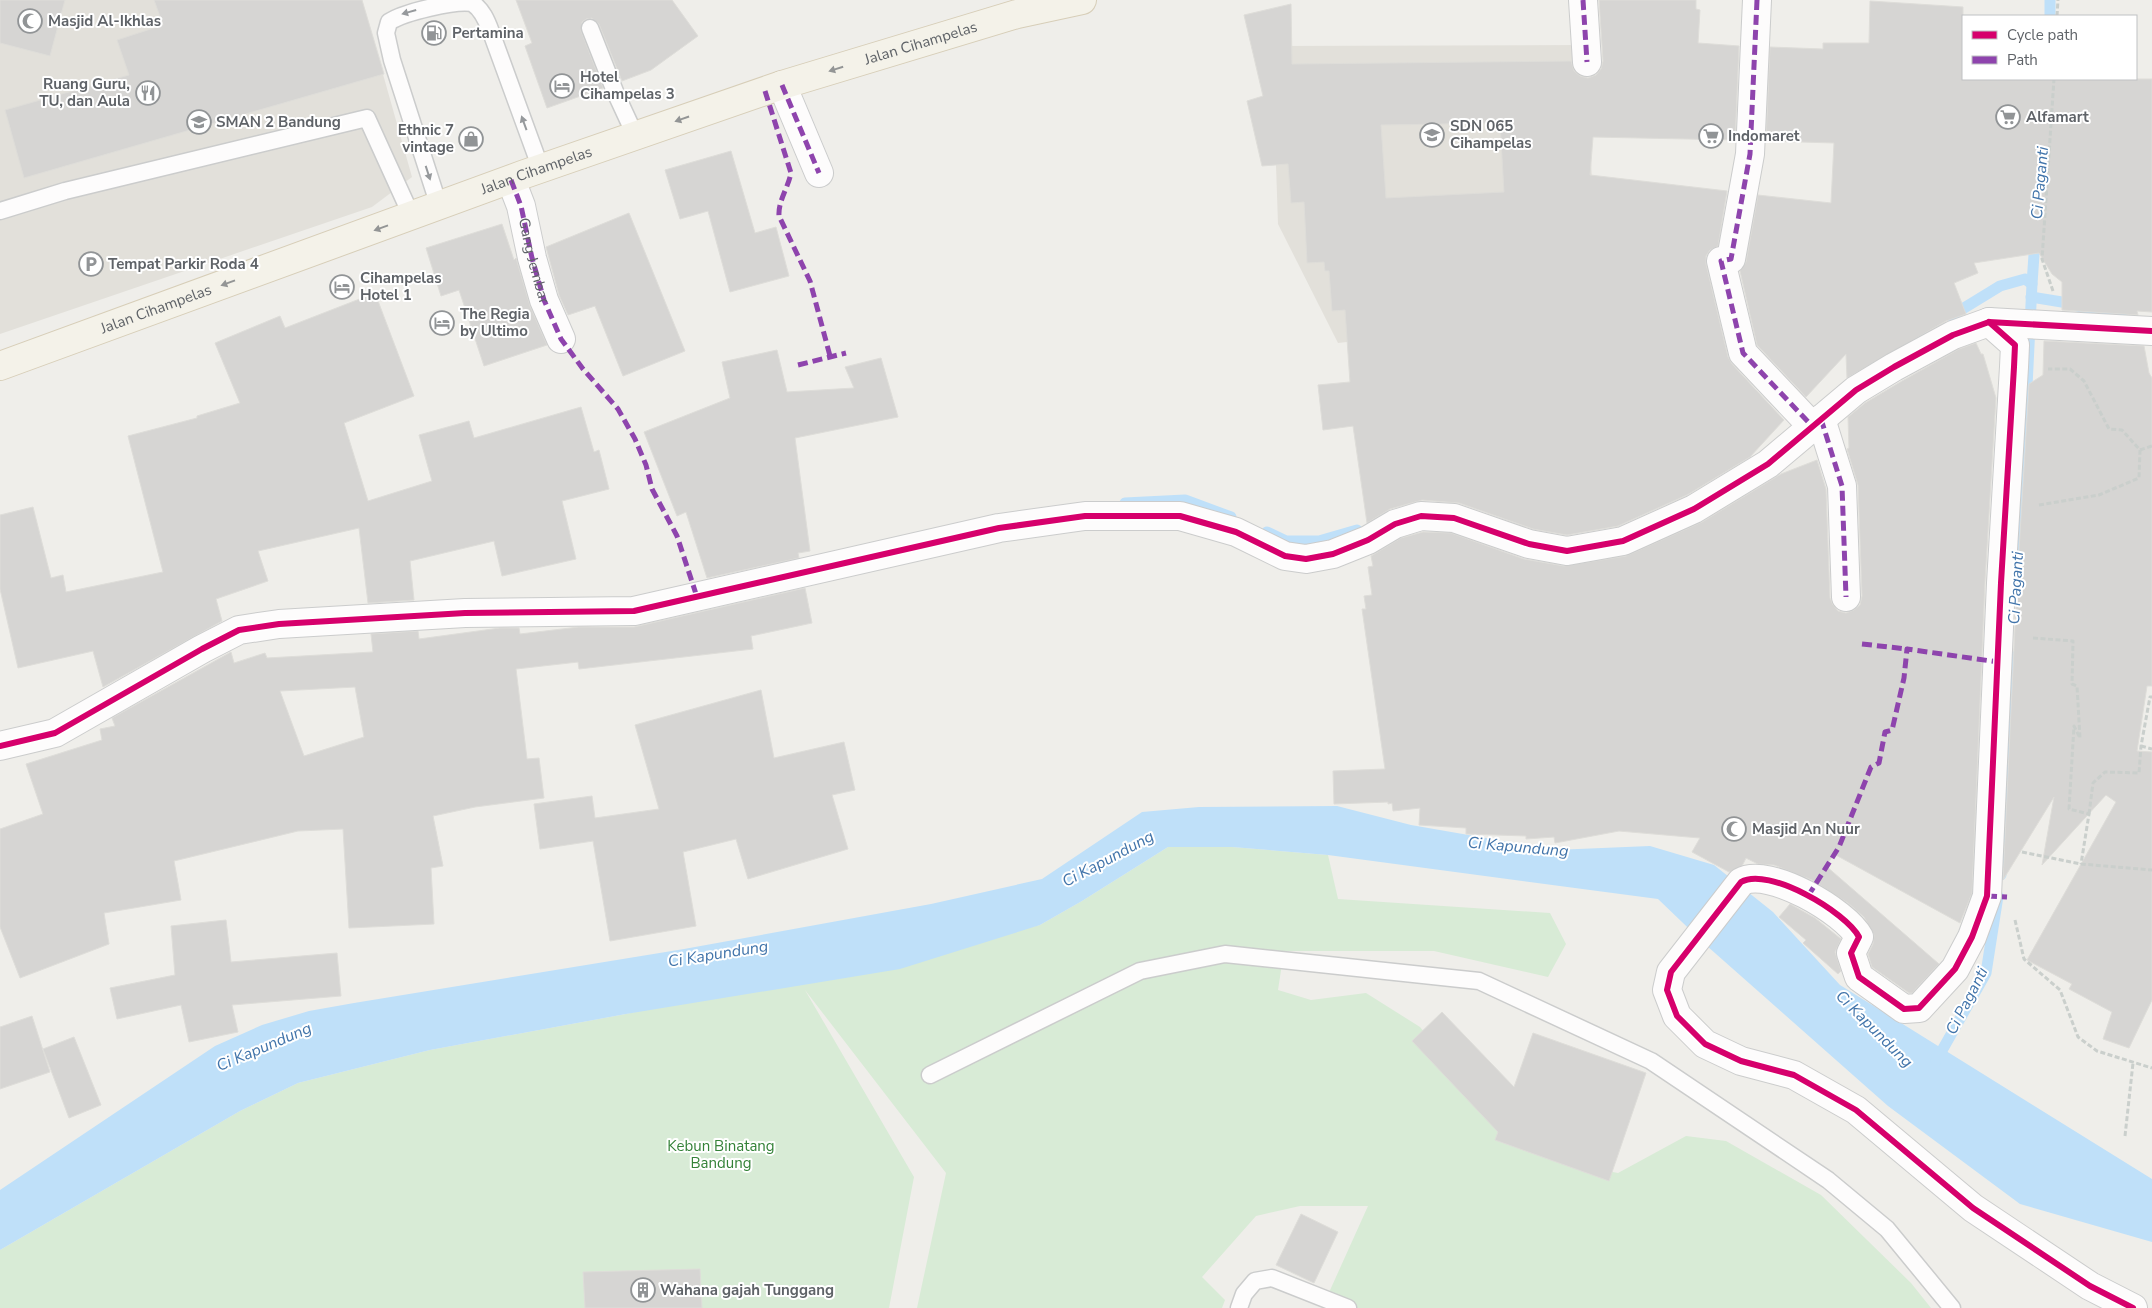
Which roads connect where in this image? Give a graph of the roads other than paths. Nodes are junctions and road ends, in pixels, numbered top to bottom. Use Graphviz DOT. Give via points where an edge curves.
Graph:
graph roads {
  1 [pos="1082,0"];
  2 [pos="1583,0"];
  3 [pos="1757,0"];
  4 [pos="590,28"];
  5 [pos="1587,62"];
  6 [pos="782,85"];
  7 [pos="635,135"];
  8 [pos="541,169"];
  9 [pos="819,173"];
  10 [pos="511,180"];
  11 [pos="439,206"];
  12 [pos="0,211"];
  13 [pos="412,217"];
  14 [pos="1989,322"];
  15 [pos="2152,331"];
  16 [pos="561,339"];
  17 [pos="0,366"];
  18 [pos="1811,420"];
  19 [pos="1846,597"];
  20 [pos="0,746"];
  21 [pos="930,1075"];
  22 [pos="1239,1308"];
  23 [pos="1348,1308"];
  24 [pos="1952,1308"];
  25 [pos="2133,1308"];
  1 -- 6 [label="main road, Jalan Cihampelas, one-way" via="1017,14"];
  2 -- 5 [label="street"];
  3 -- 18 [label="street" via="1750,154 1732,259 1721,261 1743,354"];
  4 -- 7 [label="lane"];
  6 -- 7 [label="main road, Jalan Cihampelas, one-way"];
  6 -- 9 [label="street"];
  7 -- 8 [label="main road, Jalan Cihampelas"];
  8 -- 10 [label="main road, Jalan Cihampelas"];
  8 -- 11 [label="lane, one-way" via="491,32 478,8 466,1 453,0 400,15 389,22 386,33"];
  10 -- 11 [label="main road, Jalan Cihampelas"];
  10 -- 16 [label="street, Gang Jembar" via="521,206 544,300"];
  11 -- 13 [label="main road, Jalan Cihampelas"];
  12 -- 13 [label="lane" via="74,189 367,118"];
  13 -- 17 [label="main road, Jalan Cihampelas, one-way"];
  14 -- 15 [label="street"];
  14 -- 18 [label="street" via="1953,335 1894,367"];
  14 -- 25 [label="street" via="2015,345 1997,896 1955,969 1918,1008 1904,1009 1859,977 1851,953 1859,937 1856,930 1828,906 1782,883 1747,878 1671,972 1666,990 1677,1016 1705,1044 1742,1061 1794,1075 1856,1110 1973,1208 2090,1286"];
  18 -- 19 [label="street" via="1842,486"];
  18 -- 20 [label="street" via="1768,464 1694,509 1623,542 1567,551 1530,544 1454,518 1421,516 1395,524 1368,540 1333,554 1306,559 1285,556 1236,532 1180,516 1085,516 999,528 634,611 465,613 279,624 240,630 55,733"];
  21 -- 24 [label="lane" via="1140,971 1225,954 1479,981 1651,1061 1828,1180 1886,1229"];
  22 -- 23 [label="lane" via="1244,1294 1255,1281 1272,1278"];
}
